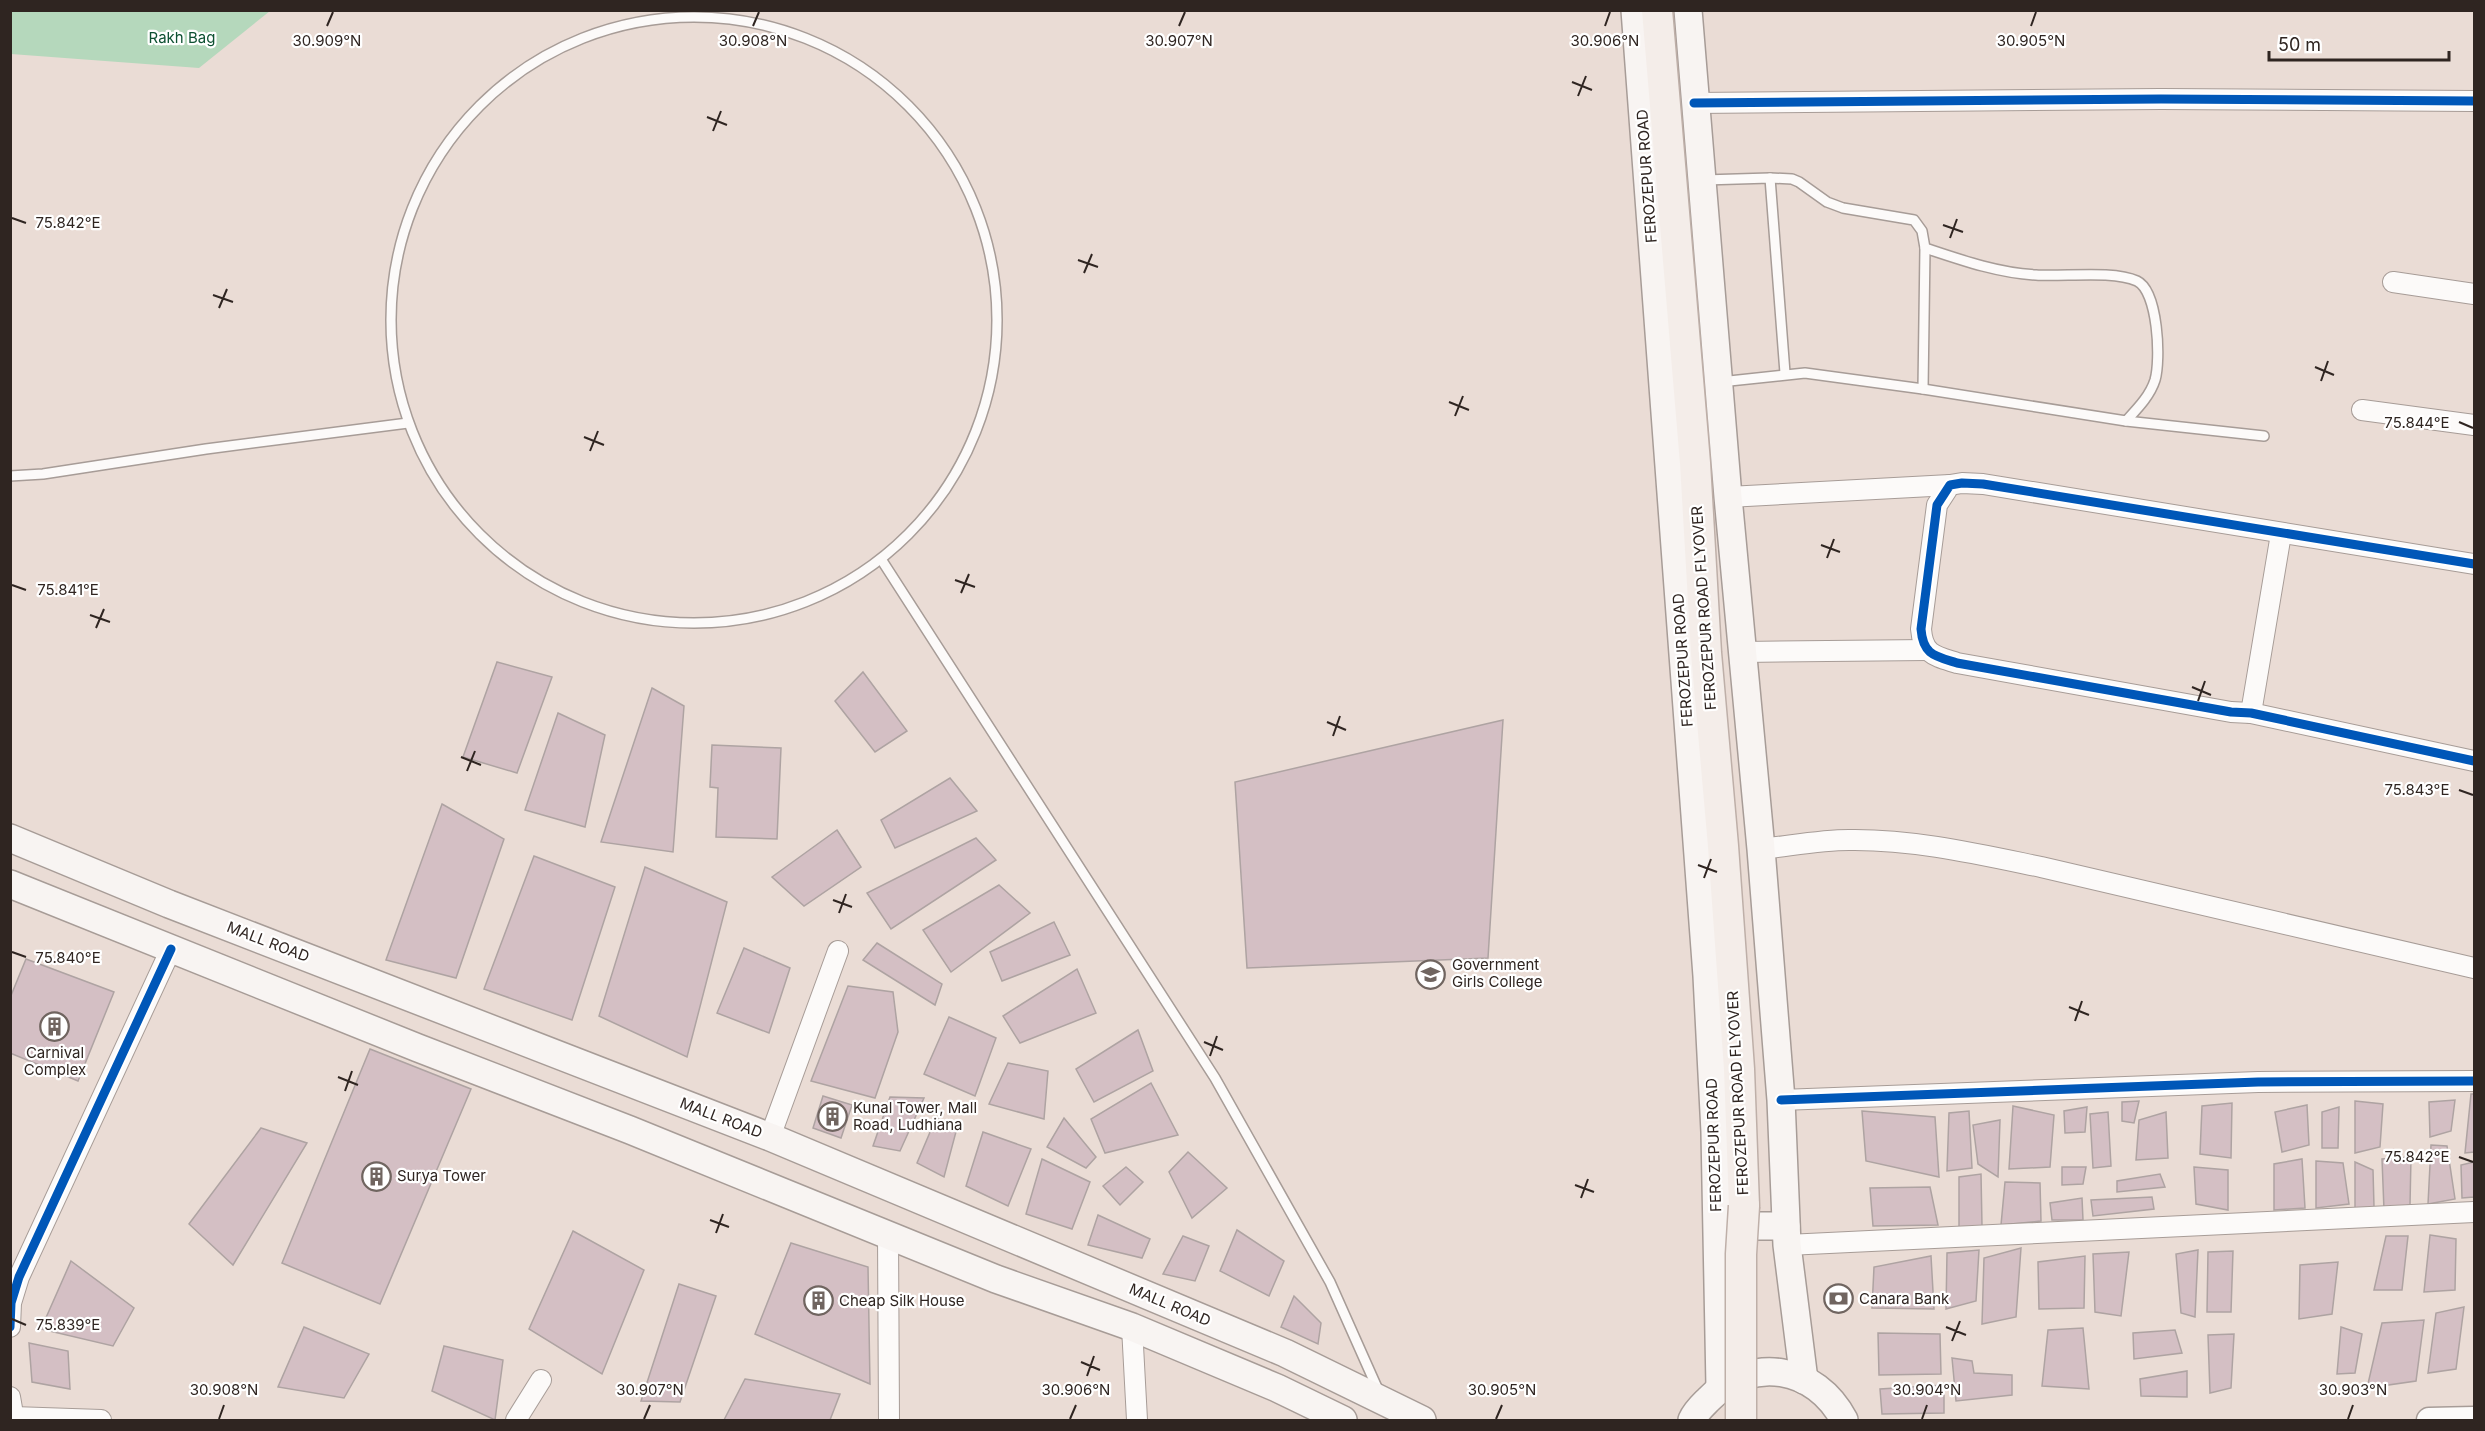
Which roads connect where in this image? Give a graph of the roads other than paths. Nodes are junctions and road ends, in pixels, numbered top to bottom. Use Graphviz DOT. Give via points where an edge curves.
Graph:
graph roads {
  1 [pos="1635,10"];
  2 [pos="1657,10"];
  3 [pos="1688,10"];
  4 [pos="2475,100"];
  5 [pos="1694,103"];
  6 [pos="1770,178"];
  7 [pos="1701,180"];
  8 [pos="1925,248"];
  9 [pos="2393,282"];
  10 [pos="2475,294"];
  11 [pos="1785,374"];
  12 [pos="1718,382"];
  13 [pos="1923,389"];
  14 [pos="2362,410"];
  15 [pos="2126,421"];
  16 [pos="408,423"];
  17 [pos="2475,425"];
  18 [pos="2264,436"];
  19 [pos="10,476"];
  20 [pos="1950,485"];
  21 [pos="1728,497"];
  22 [pos="2281,534"];
  23 [pos="881,559"];
  24 [pos="2475,564"];
  25 [pos="1927,650"];
  26 [pos="1743,652"];
  27 [pos="2251,713"];
  28 [pos="2475,761"];
  29 [pos="10,838"];
  30 [pos="1761,849"];
  31 [pos="10,884"];
  32 [pos="171,949"];
  33 [pos="838,951"];
  34 [pos="2475,969"];
  35 [pos="2475,1081"];
  36 [pos="1780,1100"];
  37 [pos="770,1137"];
  38 [pos="1744,1206"];
  39 [pos="2475,1212"];
  40 [pos="1716,1226"];
  41 [pos="888,1234"];
  42 [pos="1786,1236"];
  43 [pos="15,1276"];
  44 [pos="10,1327"];
  45 [pos="1132,1327"];
  46 [pos="541,1380"];
  47 [pos="1804,1380"];
  48 [pos="1720,1387"];
  49 [pos="10,1397"];
  50 [pos="1383,1402"];
  51 [pos="14,1419"];
  52 [pos="2475,1419"];
  53 [pos="101,1420"];
  54 [pos="516,1420"];
  55 [pos="889,1420"];
  56 [pos="1137,1420"];
  57 [pos="1343,1420"];
  58 [pos="1422,1420"];
  59 [pos="1692,1420"];
  60 [pos="1741,1420"];
  61 [pos="1844,1420"];
  62 [pos="2429,1420"];
  1 -- 40 [label="main road, FEROZEPUR ROAD" via="1707,976"];
  2 -- 38 [label="main road, FEROZEPUR ROAD FLYOVER" via="1723,846"];
  3 -- 5 [label="main road"];
  4 -- 5 [label="street"];
  5 -- 7 [label="main road"];
  6 -- 7 [label="lane"];
  6 -- 8 [label="lane" via="1792,179 1843,208 1914,220 1922,231"];
  6 -- 11 [label="lane"];
  7 -- 12 [label="main road"];
  8 -- 13 [label="lane"];
  8 -- 15 [label="lane" via="2005,272 2128,278 2144,286 2155,320 2158,362 2150,392"];
  9 -- 10 [label="street"];
  11 -- 12 [label="lane"];
  11 -- 13 [label="lane" via="1804,373"];
  12 -- 21 [label="main road"];
  13 -- 15 [label="lane"];
  14 -- 17 [label="street"];
  15 -- 18 [label="lane"];
  16 -- 19 [label="lane"];
  16 -- 23 [label="lane" via="432,475 466,522 508,561 546,586 610,613 666,623 723,623 780,611 833,590"];
  16 -- 23 [label="lane" via="393,361 392,296 403,233 428,174 464,121 511,77 566,44 627,23 690,15 754,21 815,40 870,72 918,114 956,166 982,224 996,287 996,348 984,408 960,465 926,516"];
  20 -- 21 [label="street"];
  20 -- 22 [label="street" via="1983,484"];
  20 -- 25 [label="street" via="1937,505 1921,629"];
  21 -- 26 [label="main road"];
  22 -- 24 [label="street"];
  22 -- 27 [label="street"];
  23 -- 50 [label="lane" via="1215,1078 1330,1282"];
  25 -- 26 [label="street"];
  25 -- 27 [label="street" via="1957,663"];
  26 -- 30 [label="main road"];
  27 -- 28 [label="street"];
  29 -- 37 [label="main road, MALL ROAD" via="169,904"];
  30 -- 34 [label="street" via="1848,840 1971,853"];
  30 -- 36 [label="main road"];
  31 -- 32 [label="main road"];
  32 -- 41 [label="main road"];
  32 -- 43 [label="street"];
  33 -- 37 [label="street"];
  35 -- 36 [label="street" via="2258,1082"];
  36 -- 42 [label="main road"];
  37 -- 50 [label="main road, MALL ROAD" via="1285,1353"];
  38 -- 60 [label="main road, FEROZEPUR ROAD, bridge"];
  39 -- 42 [label="street"];
  40 -- 42 [label="main road"];
  40 -- 48 [label="main road, FEROZEPUR ROAD"];
  41 -- 45 [label="main road" via="996,1279"];
  41 -- 55 [label="street"];
  42 -- 47 [label="main road"];
  43 -- 44 [label="street"];
  45 -- 56 [label="street"];
  45 -- 57 [label="main road"];
  46 -- 54 [label="street"];
  47 -- 48 [label="main road" via="1790,1374 1761,1371 1734,1378"];
  47 -- 61 [label="main road" via="1836,1405"];
  48 -- 59 [label="main road"];
  49 -- 51 [label="street"];
  50 -- 58 [label="main road, MALL ROAD"];
  51 -- 53 [label="street"];
  52 -- 62 [label="street"];
}
